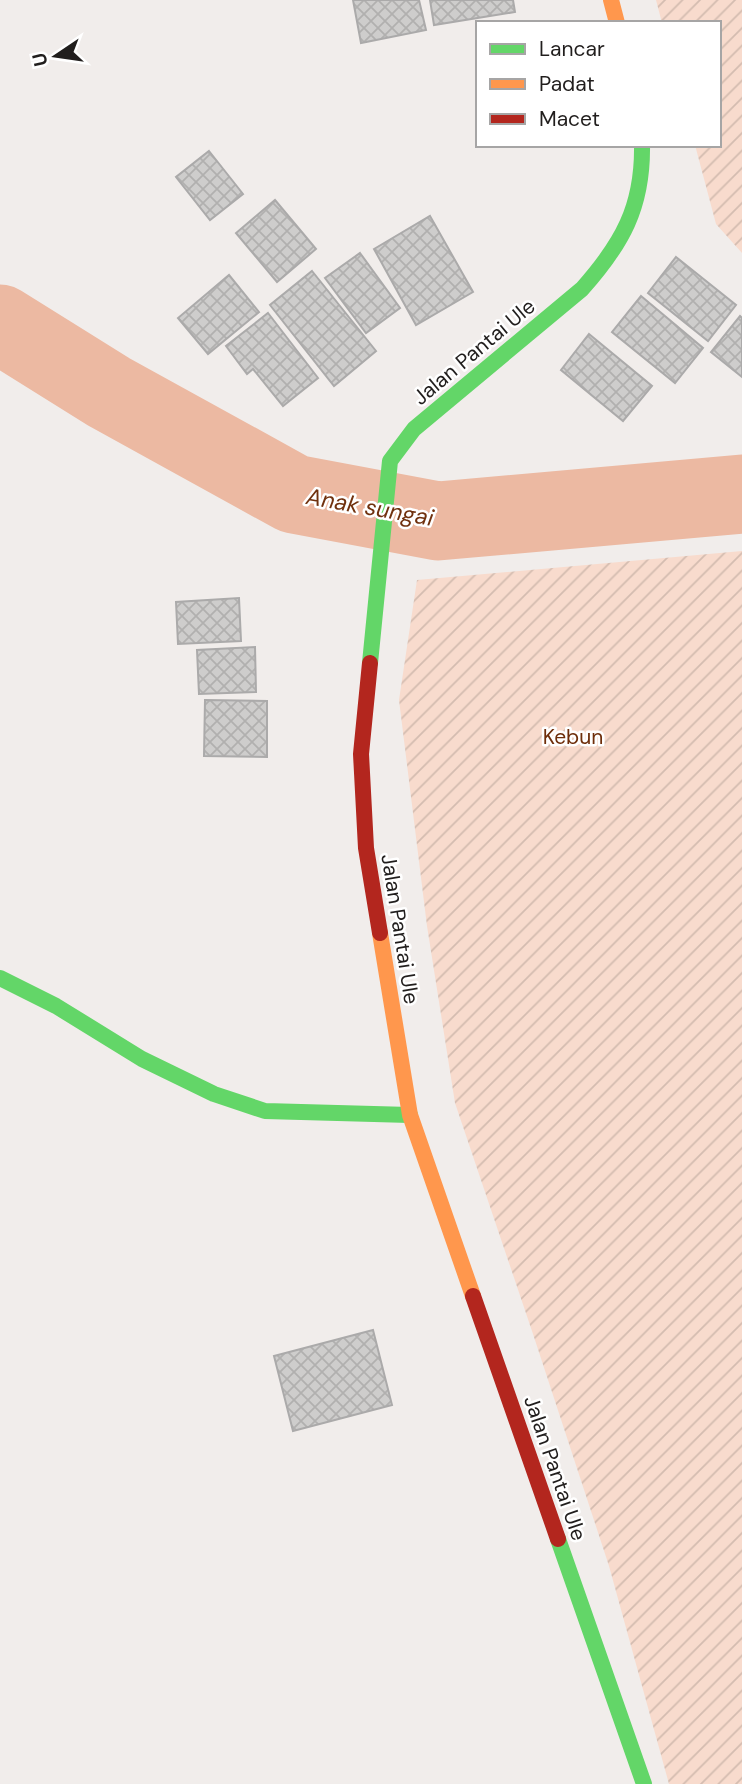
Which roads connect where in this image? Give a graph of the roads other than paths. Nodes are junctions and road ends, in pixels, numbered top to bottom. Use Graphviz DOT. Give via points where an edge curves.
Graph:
graph roads {
  1 [pos="611,0"];
  2 [pos="616,21"];
  3 [pos="642,147"];
  4 [pos="0,978"];
  5 [pos="410,1115"];
  6 [pos="644,1784"];
  1 -- 2 [label="main road"];
  3 -- 5 [label="main road, Jalan Pantai Ule" via="638,202 606,264 414,429 390,461 361,754 366,848"];
  4 -- 5 [label="main road" via="142,1059 214,1094 265,1111"];
  5 -- 6 [label="main road, Jalan Pantai Ule"];
}
